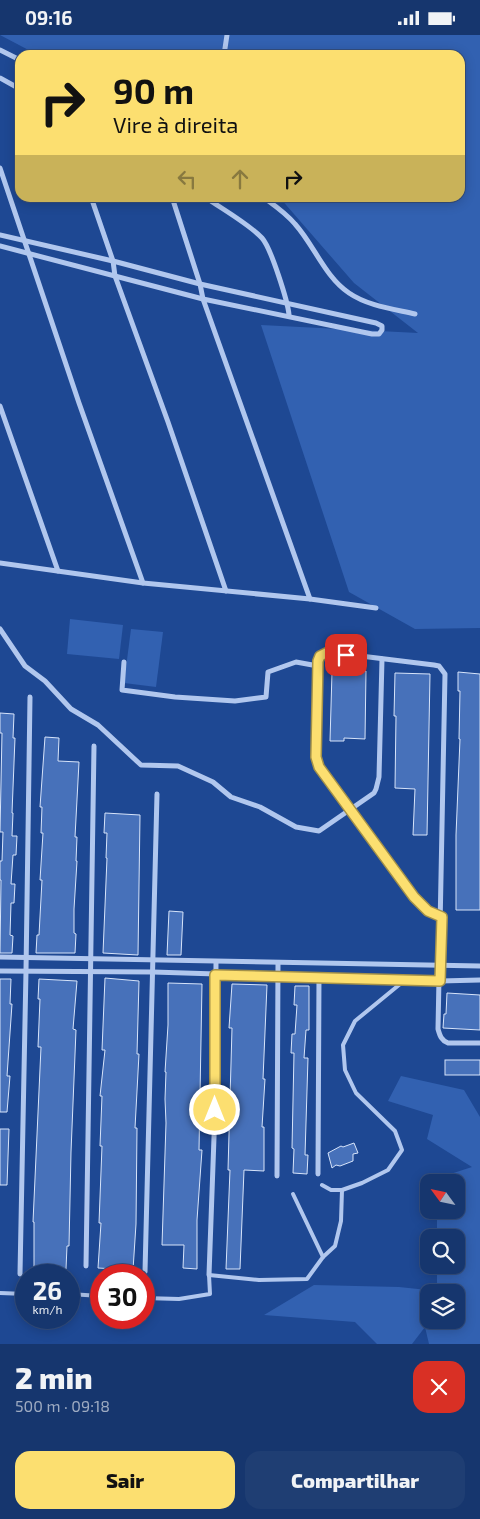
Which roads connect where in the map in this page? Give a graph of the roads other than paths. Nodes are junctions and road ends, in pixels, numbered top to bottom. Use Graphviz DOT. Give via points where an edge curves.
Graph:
graph roads {
  1 [pos="227,35"];
  2 [pos="0,49"];
  3 [pos="225,50"];
  4 [pos="15,57"];
  5 [pos="0,78"];
  6 [pos="15,86"];
  7 [pos="0,168"];
  8 [pos="93,202"];
  9 [pos="174,202"];
  10 [pos="212,202"];
  11 [pos="269,202"];
  12 [pos="0,235"];
  13 [pos="24,240"];
  14 [pos="0,247"];
  15 [pos="28,253"];
  16 [pos="113,261"];
  17 [pos="114,276"];
  18 [pos="200,284"];
  19 [pos="203,299"];
  20 [pos="288,303"];
  21 [pos="415,314"];
  22 [pos="289,315"];
  23 [pos="0,406"];
  24 [pos="0,563"];
  25 [pos="58,571"];
  26 [pos="143,583"];
  27 [pos="226,591"];
  28 [pos="310,599"];
  29 [pos="376,608"];
  30 [pos="0,629"];
  31 [pos="382,659"];
  32 [pos="124,661"];
  33 [pos="318,666"];
  34 [pos="30,697"];
  35 [pos="94,746"];
  36 [pos="157,794"];
  37 [pos="349,810"];
  38 [pos="442,917"];
  39 [pos="0,957"];
  40 [pos="26,958"];
  41 [pos="90,960"];
  42 [pos="152,960"];
  43 [pos="216,961"];
  44 [pos="278,963"];
  45 [pos="440,964"];
  46 [pos="480,966"];
  47 [pos="0,971"];
  48 [pos="26,971"];
  49 [pos="90,972"];
  50 [pos="153,972"];
  51 [pos="215,975"];
  52 [pos="278,976"];
  53 [pos="319,977"];
  54 [pos="405,980"];
  55 [pos="480,980"];
  56 [pos="440,981"];
  57 [pos="480,1043"];
  58 [pos="318,1174"];
  59 [pos="277,1177"];
  60 [pos="322,1185"];
  61 [pos="342,1190"];
  62 [pos="293,1194"];
  63 [pos="323,1257"];
  64 [pos="20,1264"];
  65 [pos="145,1264"];
  66 [pos="86,1267"];
  67 [pos="209,1275"];
  68 [pos="0,1293"];
  69 [pos="15,1294"];
  70 [pos="155,1298"];
  1 -- 3 [label="street"];
  2 -- 4 [label="street"];
  5 -- 6 [label="street"];
  7 -- 13 [label="street"];
  8 -- 16 [label="street"];
  9 -- 18 [label="street"];
  10 -- 20 [label="street" via="263,239"];
  11 -- 21 [label="street" via="295,223 349,294 370,303"];
  12 -- 13 [label="street"];
  13 -- 15 [label="street"];
  13 -- 16 [label="street"];
  14 -- 15 [label="street"];
  15 -- 17 [label="street"];
  15 -- 26 [label="street"];
  16 -- 17 [label="street"];
  16 -- 18 [label="street"];
  17 -- 19 [label="street"];
  17 -- 27 [label="street"];
  18 -- 19 [label="street"];
  18 -- 20 [label="street"];
  19 -- 22 [label="street"];
  19 -- 28 [label="street"];
  20 -- 22 [label="street"];
  20 -- 22 [label="street" via="376,323 382,326 382,330 379,334 372,334"];
  23 -- 25 [label="street"];
  24 -- 25 [label="street"];
  25 -- 26 [label="street"];
  26 -- 27 [label="street"];
  27 -- 28 [label="street"];
  28 -- 29 [label="street"];
  30 -- 37 [label="street" via="25,666 45,681 70,709 98,725 141,765 178,766 213,782 231,797 260,807 296,827 319,831"];
  31 -- 33 [label="street" via="328,652 320,656"];
  31 -- 37 [label="street" via="378,784 374,793"];
  31 -- 38 [label="street" via="434,665 446,674"];
  32 -- 33 [label="street" via="122,690 235,701 266,697 268,672 296,662"];
  33 -- 37 [label="street" via="316,757 319,767"];
  34 -- 40 [label="street"];
  35 -- 41 [label="street"];
  36 -- 42 [label="street"];
  37 -- 38 [label="street" via="414,897 428,911"];
  38 -- 45 [label="street"];
  39 -- 40 [label="street"];
  40 -- 41 [label="street"];
  40 -- 48 [label="street"];
  41 -- 42 [label="street"];
  41 -- 49 [label="street"];
  42 -- 43 [label="street"];
  42 -- 50 [label="street"];
  43 -- 44 [label="street"];
  43 -- 51 [label="street"];
  44 -- 45 [label="street"];
  44 -- 52 [label="street"];
  45 -- 46 [label="street"];
  45 -- 56 [label="street"];
  47 -- 48 [label="street"];
  48 -- 49 [label="street"];
  48 -- 64 [label="street"];
  49 -- 50 [label="street"];
  49 -- 66 [label="street"];
  50 -- 51 [label="street"];
  50 -- 65 [label="street"];
  51 -- 52 [label="street"];
  51 -- 67 [label="street" via="215,1110"];
  52 -- 53 [label="street"];
  52 -- 59 [label="street"];
  53 -- 54 [label="street"];
  53 -- 58 [label="street"];
  54 -- 56 [label="street"];
  54 -- 61 [label="lane" via="355,1021 343,1045 345,1071 356,1093 395,1131 402,1150 388,1170"];
  55 -- 56 [label="street"];
  56 -- 57 [label="street" via="438,1021 443,1041"];
  60 -- 61 [label="lane" via="331,1190"];
  61 -- 63 [label="lane" via="341,1221 335,1246"];
  62 -- 63 [label="lane"];
  63 -- 67 [label="lane" via="307,1279 259,1280"];
  67 -- 70 [label="lane" via="210,1294 179,1299"];
  68 -- 69 [label="lane"];
}
